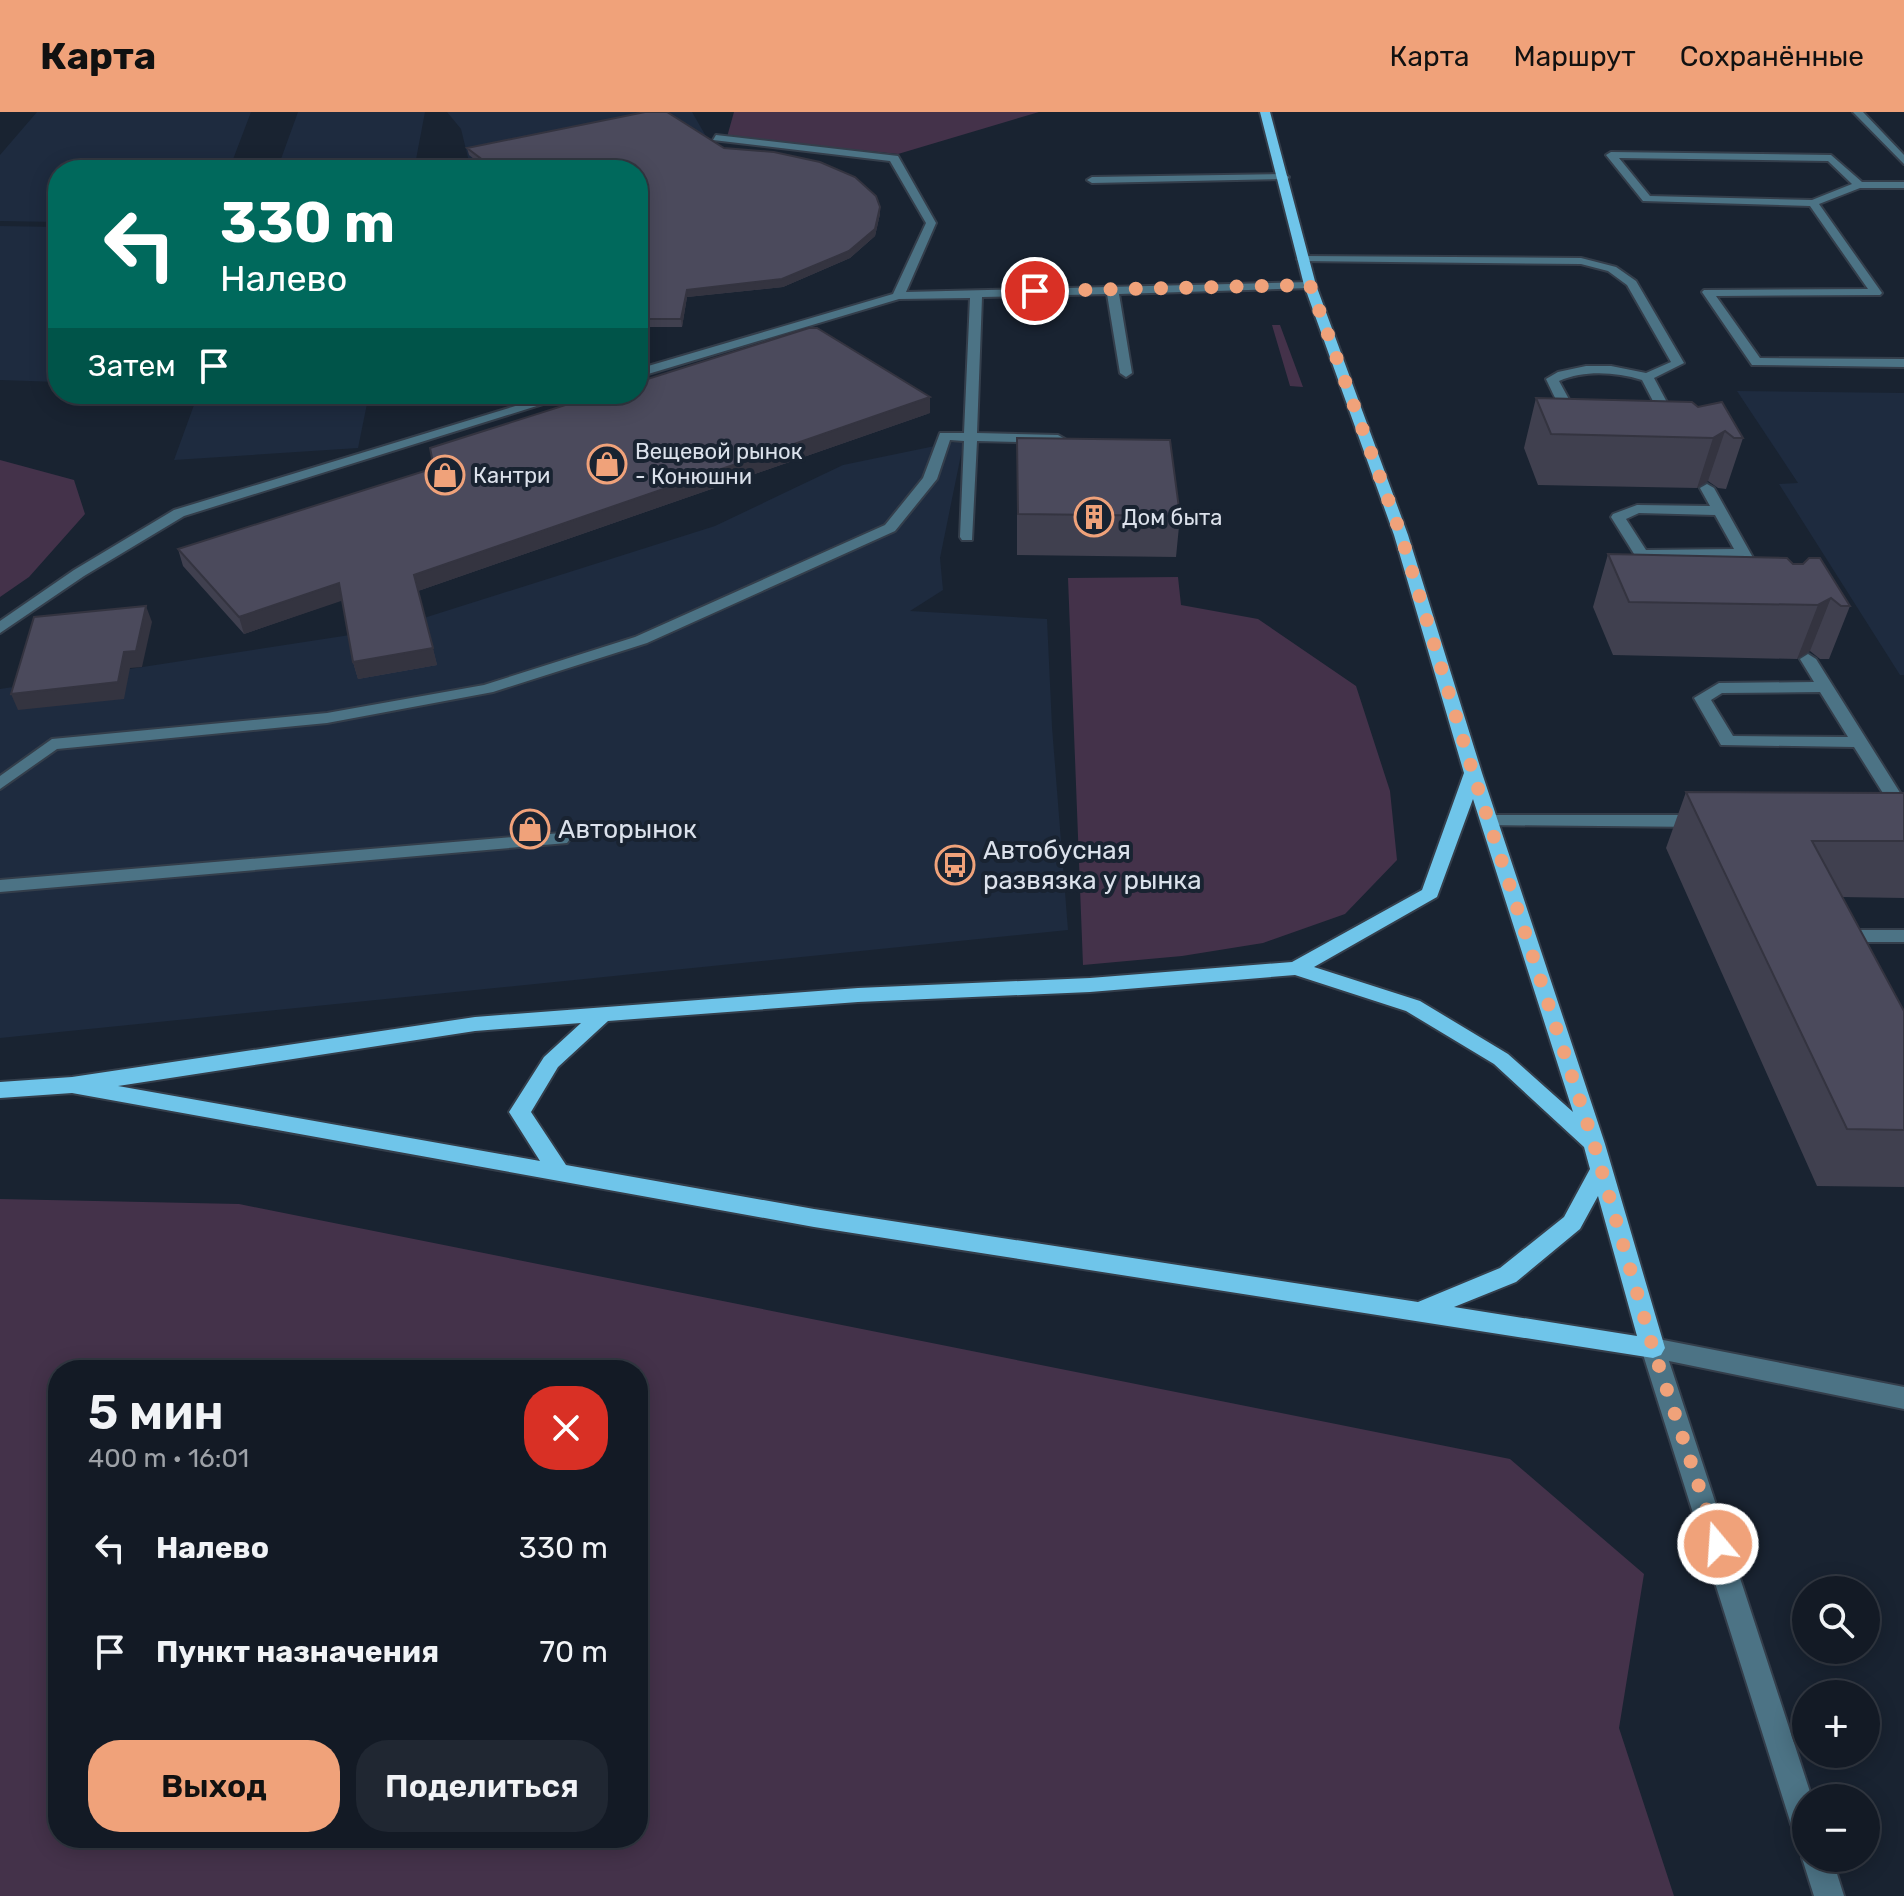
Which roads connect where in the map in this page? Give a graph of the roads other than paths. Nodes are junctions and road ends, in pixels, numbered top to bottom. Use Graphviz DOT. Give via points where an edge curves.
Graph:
graph roads {
  1 [pos="1265,112"];
  2 [pos="1858,112"];
  3 [pos="716,138"];
  4 [pos="1904,161"];
  5 [pos="1284,177"];
  6 [pos="1092,180"];
  7 [pos="1859,185"];
  8 [pos="1904,185"];
  9 [pos="1813,203"];
  10 [pos="1303,259"];
  11 [pos="1310,285"];
  12 [pos="1112,289"];
  13 [pos="976,293"];
  14 [pos="898,296"];
  15 [pos="1904,363"];
  16 [pos="648,370"];
  17 [pos="1126,373"];
  18 [pos="1647,377"];
  19 [pos="536,404"];
  20 [pos="1599,407"];
  21 [pos="1646,407"];
  22 [pos="1662,408"];
  23 [pos="971,436"];
  24 [pos="1079,439"];
  25 [pos="1680,440"];
  26 [pos="1707,488"];
  27 [pos="1720,511"];
  28 [pos="967,537"];
  29 [pos="1743,553"];
  30 [pos="1757,576"];
  31 [pos="0,628"];
  32 [pos="1808,659"];
  33 [pos="1825,687"];
  34 [pos="1859,742"];
  35 [pos="1473,773"];
  36 [pos="0,784"];
  37 [pos="1899,819"];
  38 [pos="1490,821"];
  39 [pos="1714,821"];
  40 [pos="561,839"];
  41 [pos="0,886"];
  42 [pos="1904,936"];
  43 [pos="1296,968"];
  44 [pos="1872,974"];
  45 [pos="600,1017"];
  46 [pos="72,1085"];
  47 [pos="0,1090"];
  48 [pos="1594,1144"];
  49 [pos="1601,1169"];
  50 [pos="559,1172"];
  51 [pos="1418,1312"];
  52 [pos="1653,1348"];
  53 [pos="1904,1398"];
  54 [pos="1793,1784"];
  55 [pos="1821,1872"];
  56 [pos="1829,1896"];
  1 -- 5 [label="main road"];
  2 -- 4 [label="street"];
  3 -- 14 [label="street" via="894,158 931,223"];
  5 -- 6 [label="street"];
  5 -- 10 [label="main road"];
  7 -- 8 [label="street"];
  7 -- 9 [label="street"];
  7 -- 9 [label="street" via="1831,158 1611,155 1647,199"];
  9 -- 15 [label="street" via="1876,293 1708,292 1756,362"];
  10 -- 11 [label="main road"];
  10 -- 18 [label="street" via="1581,261 1612,269 1632,283 1678,363"];
  11 -- 12 [label="street"];
  11 -- 35 [label="main road" via="1401,535"];
  12 -- 13 [label="street"];
  12 -- 17 [label="street"];
  13 -- 14 [label="street"];
  13 -- 23 [label="street"];
  14 -- 16 [label="street"];
  18 -- 20 [label="street" via="1568,371 1552,379 1567,407"];
  18 -- 22 [label="street"];
  19 -- 31 [label="street" via="179,513"];
  21 -- 22 [label="street"];
  22 -- 25 [label="street"];
  23 -- 24 [label="street"];
  23 -- 28 [label="street"];
  23 -- 36 [label="street" via="945,436 930,479 890,528 641,640 487,689 327,718 52,744"];
  26 -- 27 [label="street"];
  27 -- 29 [label="street"];
  27 -- 29 [label="street" via="1637,509 1618,517 1641,554"];
  29 -- 30 [label="street"];
  32 -- 33 [label="street"];
  33 -- 34 [label="street"];
  33 -- 34 [label="street" via="1719,688 1702,698 1727,741"];
  34 -- 37 [label="street"];
  35 -- 38 [label="main road"];
  35 -- 43 [label="main road" via="1430,893"];
  38 -- 39 [label="street"];
  38 -- 48 [label="main road"];
  40 -- 41 [label="street"];
  42 -- 44 [label="street" via="1852,936"];
  43 -- 45 [label="main road"];
  43 -- 48 [label="main road" via="1413,1006 1501,1059"];
  45 -- 46 [label="main road" via="475,1024"];
  45 -- 50 [label="main road" via="551,1062 520,1112"];
  46 -- 47 [label="main road"];
  46 -- 50 [label="main road"];
  48 -- 49 [label="main road"];
  49 -- 51 [label="main road" via="1572,1223 1508,1275"];
  49 -- 52 [label="main road"];
  50 -- 51 [label="main road" via="814,1218"];
  51 -- 52 [label="main road"];
  52 -- 53 [label="street"];
  52 -- 54 [label="street"];
  55 -- 56 [label="street"];
}
